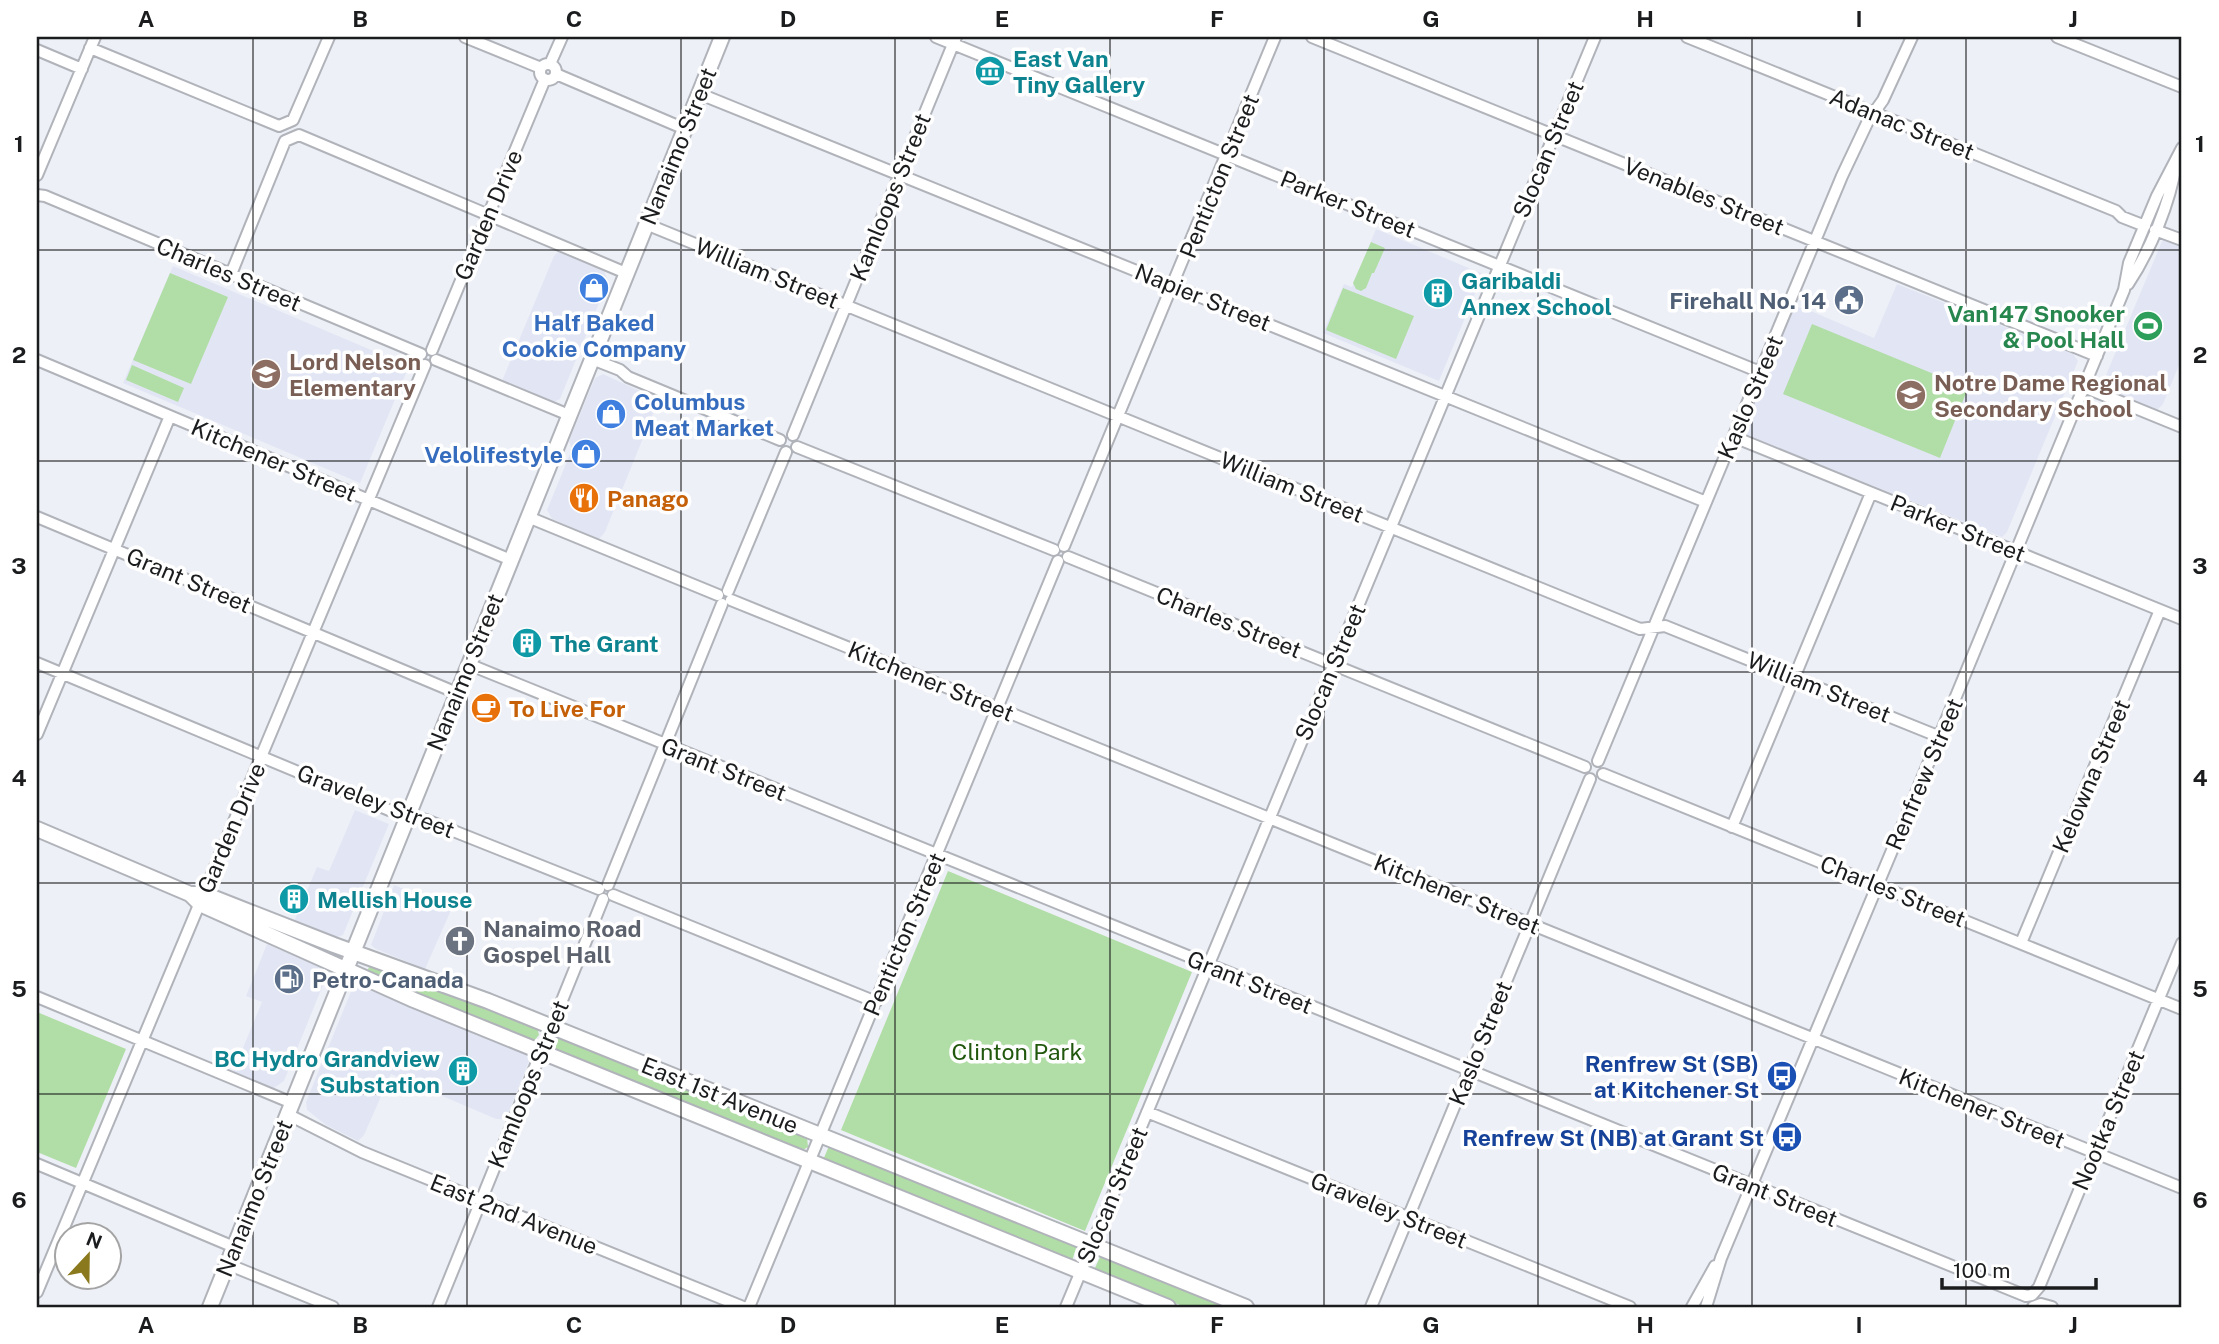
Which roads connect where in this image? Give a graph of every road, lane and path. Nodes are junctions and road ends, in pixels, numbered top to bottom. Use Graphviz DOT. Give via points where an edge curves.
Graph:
graph roads {
  1 [pos="329,37"];
  2 [pos="465,37"];
  3 [pos="562,37"];
  4 [pos="722,37"];
  5 [pos="936,37"];
  6 [pos="1275,37"];
  7 [pos="1312,37"];
  8 [pos="1595,37"];
  9 [pos="1686,37"];
  10 [pos="1912,37"];
  11 [pos="2057,37"];
  12 [pos="955,40"];
  13 [pos="92,42"];
  14 [pos="37,50"];
  15 [pos="82,69"];
  16 [pos="548,71"];
  17 [pos="2182,87"];
  18 [pos="699,93"];
  19 [pos="1874,113"];
  20 [pos="685,129"];
  21 [pos="1554,135"];
  22 [pos="2182,148"];
  23 [pos="1226,155"];
  24 [pos="899,174"];
  25 [pos="37,176"];
  26 [pos="37,195"];
  27 [pos="488,215"];
  28 [pos="646,225"];
  29 [pos="2151,225"];
  30 [pos="2182,237"];
  31 [pos="1815,241"];
  32 [pos="1500,265"];
  33 [pos="626,273"];
  34 [pos="231,274"];
  35 [pos="1173,285"];
  36 [pos="846,305"];
  37 [pos="2097,356"];
  38 [pos="429,357"];
  39 [pos="592,359"];
  40 [pos="37,360"];
  41 [pos="1760,372"];
  42 [pos="2084,387"];
  43 [pos="1445,397"];
  44 [pos="569,415"];
  45 [pos="170,416"];
  46 [pos="1119,416"];
  47 [pos="2182,427"];
  48 [pos="793,435"];
  49 [pos="1734,437"];
  50 [pos="780,440"];
  51 [pos="797,447"];
  52 [pos="786,452"];
  53 [pos="1871,493"];
  54 [pos="369,500"];
  55 [pos="1706,502"];
  56 [pos="37,517"];
  57 [pos="528,517"];
  58 [pos="1391,526"];
  59 [pos="115,550"];
  60 [pos="2015,550"];
  61 [pos="1061,554"];
  62 [pos="510,560"];
  63 [pos="725,597"];
  64 [pos="2160,610"];
  65 [pos="2182,619"];
  66 [pos="1654,627"];
  67 [pos="313,633"];
  68 [pos="37,663"];
  69 [pos="468,664"];
  70 [pos="1333,664"];
  71 [pos="62,674"];
  72 [pos="1795,677"];
  73 [pos="457,693"];
  74 [pos="997,708"];
  75 [pos="37,734"];
  76 [pos="1940,737"];
  77 [pos="666,745"];
  78 [pos="262,756"];
  79 [pos="1598,761"];
  80 [pos="1585,766"];
  81 [pos="1603,774"];
  82 [pos="1590,779"];
  83 [pos="407,814"];
  84 [pos="1269,818"];
  85 [pos="1732,827"];
  86 [pos="37,829"];
  87 [pos="937,856"];
  88 [pos="1877,885"];
  89 [pos="606,892"];
  90 [pos="198,897"];
  91 [pos="1530,924"];
  92 [pos="2021,943"];
  93 [pos="2182,943"];
  94 [pos="353,952"];
  95 [pos="1208,965"];
  96 [pos="346,970"];
  97 [pos="37,997"];
  98 [pos="2159,1000"];
  99 [pos="876,1002"];
  100 [pos="2182,1009"];
  101 [pos="550,1026"];
  102 [pos="1812,1039"];
  103 [pos="142,1041"];
  104 [pos="540,1053"];
  105 [pos="1468,1070"];
  106 [pos="290,1108"];
  107 [pos="1147,1112"];
  108 [pos="820,1136"];
  109 [pos="2094,1153"];
  110 [pos="809,1162"];
  111 [pos="37,1164"];
  112 [pos="83,1183"];
  113 [pos="1751,1185"];
  114 [pos="2182,1188"];
  115 [pos="482,1201"];
  116 [pos="1408,1218"];
  117 [pos="1091,1246"];
  118 [pos="234,1247"];
  119 [pos="1721,1258"];
  120 [pos="227,1265"];
  121 [pos="1080,1272"];
  122 [pos="37,1292"];
  123 [pos="2033,1302"];
  124 [pos="210,1307"];
  125 [pos="333,1307"];
  126 [pos="439,1307"];
  127 [pos="743,1307"];
  128 [pos="749,1307"];
  129 [pos="1066,1307"];
  130 [pos="1168,1307"];
  131 [pos="1245,1307"];
  132 [pos="1371,1307"];
  133 [pos="1630,1307"];
  134 [pos="1692,1307"];
  135 [pos="1706,1307"];
  136 [pos="2052,1307"];
  1 -- 13 [label="street" via="293,120 279,126"];
  2 -- 16 [label="street"];
  3 -- 16 [label="street, Garden Drive"];
  4 -- 18 [label="main road, Nanaimo Street"];
  5 -- 12 [label="street, Parker Street"];
  6 -- 23 [label="street, Penticton Street"];
  7 -- 21 [label="street, Venables Street"];
  8 -- 21 [label="street, Slocan Street"];
  9 -- 19 [label="street, Adanac Street"];
  10 -- 19 [label="street, Kaslo Street"];
  11 -- 17 [label="street"];
  12 -- 23 [label="street, Parker Street"];
  12 -- 24 [label="street, Kamloops Street"];
  13 -- 15 [label="street"];
  14 -- 15 [label="street"];
  15 -- 25 [label="street"];
  16 -- 20 [label="street"];
  16 -- 27 [label="street, Garden Drive"];
  18 -- 20 [label="main road, Nanaimo Street"];
  18 -- 24 [label="street, Napier Street"];
  19 -- 29 [label="street, Adanac Street"];
  19 -- 31 [label="street, Kaslo Street"];
  20 -- 28 [label="main road, Nanaimo Street"];
  21 -- 31 [label="street, Venables Street"];
  21 -- 32 [label="street, Slocan Street"];
  22 -- 29 [label="street, Renfrew Street" via="2163,181"];
  23 -- 32 [label="street, Parker Street"];
  23 -- 35 [label="street, Penticton Street"];
  24 -- 35 [label="street, Napier Street"];
  24 -- 36 [label="street, Kamloops Street"];
  26 -- 34 [label="street, Charles Street"];
  27 -- 33 [label="street"];
  27 -- 34 [label="street" via="299,135 291,136 285,141"];
  27 -- 38 [label="street, Garden Drive"];
  28 -- 33 [label="main road, Nanaimo Street"];
  28 -- 36 [label="street, William Street"];
  29 -- 30 [label="street, Adanac Street"];
  29 -- 37 [label="street, Renfrew Street" via="2140,266 2124,290"];
  31 -- 37 [label="street, Venables Street"];
  31 -- 41 [label="street, Kaslo Street"];
  32 -- 41 [label="street, Parker Street"];
  32 -- 43 [label="street, Slocan Street"];
  33 -- 39 [label="main road, Nanaimo Street"];
  34 -- 38 [label="street, Charles Street"];
  35 -- 43 [label="street, Napier Street"];
  35 -- 46 [label="street, Penticton Street"];
  36 -- 46 [label="street, William Street"];
  36 -- 48 [label="street, Kamloops Street"];
  37 -- 42 [label="street, Renfrew Street"];
  38 -- 44 [label="street, Charles Street"];
  38 -- 54 [label="street, Garden Drive"];
  39 -- 44 [label="main road, Nanaimo Street"];
  39 -- 50 [label="street"];
  40 -- 45 [label="street, Kitchener Street"];
  41 -- 49 [label="street, Kaslo Street"];
  42 -- 47 [label="street"];
  42 -- 60 [label="street, Renfrew Street"];
  43 -- 55 [label="street, Napier Street"];
  43 -- 58 [label="street, Slocan Street"];
  44 -- 57 [label="main road, Nanaimo Street"];
  45 -- 54 [label="street, Kitchener Street"];
  45 -- 59 [label="street"];
  46 -- 58 [label="street, William Street"];
  46 -- 61 [label="street, Penticton Street"];
  48 -- 50 [label="street"];
  48 -- 51 [label="street"];
  49 -- 53 [label="street, Parker Street"];
  49 -- 55 [label="street, Kaslo Street"];
  50 -- 52 [label="street"];
  51 -- 52 [label="street"];
  51 -- 61 [label="street, Charles Street"];
  52 -- 63 [label="street, Kamloops Street"];
  53 -- 60 [label="street, Parker Street"];
  53 -- 72 [label="street"];
  54 -- 62 [label="street, Kitchener Street"];
  54 -- 67 [label="street, Garden Drive"];
  55 -- 66 [label="street, Kaslo Street"];
  56 -- 59 [label="street, Grant Street"];
  57 -- 62 [label="main road, Nanaimo Street"];
  57 -- 63 [label="street, Kitchener Street"];
  58 -- 66 [label="street, William Street" via="1640,629"];
  58 -- 70 [label="street, Slocan Street"];
  59 -- 67 [label="street, Grant Street"];
  59 -- 71 [label="street"];
  60 -- 64 [label="street, Parker Street"];
  60 -- 76 [label="street, Renfrew Street"];
  61 -- 70 [label="street, Charles Street"];
  61 -- 74 [label="street, Penticton Street"];
  62 -- 69 [label="main road, Nanaimo Street"];
  63 -- 74 [label="street, Kitchener Street"];
  63 -- 77 [label="street, Kamloops Street"];
  64 -- 65 [label="street, Parker Street"];
  64 -- 92 [label="street, Kelowna Street"];
  66 -- 72 [label="street, William Street" via="1665,626"];
  66 -- 79 [label="street, Kaslo Street"];
  67 -- 73 [label="street, Grant Street"];
  67 -- 78 [label="street, Garden Drive"];
  68 -- 71 [label="street, Graveley Street"];
  69 -- 73 [label="main road, Nanaimo Street"];
  69 -- 77 [label="street, Grant Street"];
  70 -- 80 [label="street, Charles Street"];
  70 -- 84 [label="street, Slocan Street"];
  71 -- 75 [label="street"];
  71 -- 78 [label="street, Graveley Street"];
  72 -- 76 [label="street, William Street"];
  72 -- 85 [label="street"];
  73 -- 83 [label="main road, Nanaimo Street"];
  74 -- 84 [label="street, Kitchener Street"];
  74 -- 87 [label="street, Penticton Street"];
  76 -- 88 [label="street, Renfrew Street"];
  77 -- 87 [label="street, Grant Street"];
  77 -- 89 [label="street, Kamloops Street"];
  78 -- 83 [label="street, Graveley Street"];
  78 -- 90 [label="street, Garden Drive"];
  79 -- 80 [label="street"];
  79 -- 81 [label="street"];
  80 -- 82 [label="street"];
  81 -- 82 [label="street"];
  81 -- 85 [label="street, Charles Street"];
  82 -- 91 [label="street, Kaslo Street"];
  83 -- 89 [label="street, Graveley Street"];
  83 -- 94 [label="main road, Nanaimo Street"];
  84 -- 91 [label="street, Kitchener Street"];
  84 -- 95 [label="street, Slocan Street"];
  85 -- 88 [label="street, Charles Street"];
  86 -- 90 [label="main road, East 1st Avenue"];
  87 -- 95 [label="street, Grant Street"];
  87 -- 99 [label="street, Penticton Street"];
  88 -- 92 [label="street, Charles Street"];
  88 -- 102 [label="street, Renfrew Street"];
  89 -- 99 [label="street, Graveley Street"];
  89 -- 101 [label="street, Kamloops Street"];
  90 -- 94 [label="main road, East 1st Avenue"];
  90 -- 96 [label="main road, East 1st Avenue"];
  90 -- 103 [label="street, Garden Drive"];
  91 -- 102 [label="street, Kitchener Street"];
  91 -- 105 [label="street, Kaslo Street"];
  92 -- 98 [label="street, Charles Street"];
  93 -- 98 [label="street, Nootka Street"];
  94 -- 96 [label="main road, Nanaimo Street"];
  94 -- 101 [label="main road, East 1st Avenue"];
  95 -- 105 [label="street, Grant Street"];
  95 -- 107 [label="street, Slocan Street"];
  96 -- 104 [label="main road, East 1st Avenue"];
  96 -- 106 [label="main road, Nanaimo Street"];
  97 -- 103 [label="street, East 2nd Avenue"];
  98 -- 100 [label="street, Charles Street"];
  98 -- 109 [label="street, Nootka Street"];
  99 -- 108 [label="street, Penticton Street"];
  101 -- 104 [label="street, Kamloops Street"];
  101 -- 108 [label="main road, East 1st Avenue"];
  102 -- 109 [label="street, Kitchener Street"];
  102 -- 113 [label="street, Renfrew Street"];
  103 -- 106 [label="street, East 2nd Avenue"];
  103 -- 112 [label="street, Garden Drive"];
  104 -- 110 [label="main road, East 1st Avenue"];
  104 -- 115 [label="street, Kamloops Street"];
  105 -- 113 [label="street, Grant Street"];
  105 -- 116 [label="street, Kaslo Street"];
  106 -- 115 [label="street, East 2nd Avenue" via="362,1152"];
  106 -- 118 [label="main road, Nanaimo Street"];
  107 -- 116 [label="street, Graveley Street"];
  107 -- 117 [label="street, Slocan Street"];
  108 -- 110 [label="street, Penticton Street"];
  108 -- 117 [label="main road, East 1st Avenue"];
  109 -- 114 [label="street, Kitchener Street"];
  109 -- 123 [label="street, Nootka Street"];
  110 -- 121 [label="main road, East 1st Avenue"];
  110 -- 128 [label="street, Penticton Street"];
  111 -- 112 [label="street"];
  112 -- 118 [label="street"];
  112 -- 122 [label="street, Garden Drive"];
  113 -- 119 [label="street, Renfrew Street"];
  113 -- 123 [label="street, Grant Street"];
  115 -- 126 [label="street, Kamloops Street"];
  115 -- 127 [label="street, East 2nd Avenue"];
  116 -- 132 [label="street, Kaslo Street"];
  116 -- 133 [label="street, Graveley Street"];
  117 -- 121 [label="street, Slocan Street"];
  117 -- 131 [label="main road, East 1st Avenue"];
  118 -- 120 [label="main road, Nanaimo Street"];
  119 -- 134 [label="street, Renfrew Street"];
  119 -- 135 [label="street, Renfrew Street"];
  120 -- 124 [label="main road, Nanaimo Street"];
  120 -- 125 [label="street"];
  121 -- 129 [label="street, Slocan Street"];
  121 -- 130 [label="main road, East 1st Avenue"];
  123 -- 136 [label="street, Grant Street"];
}
